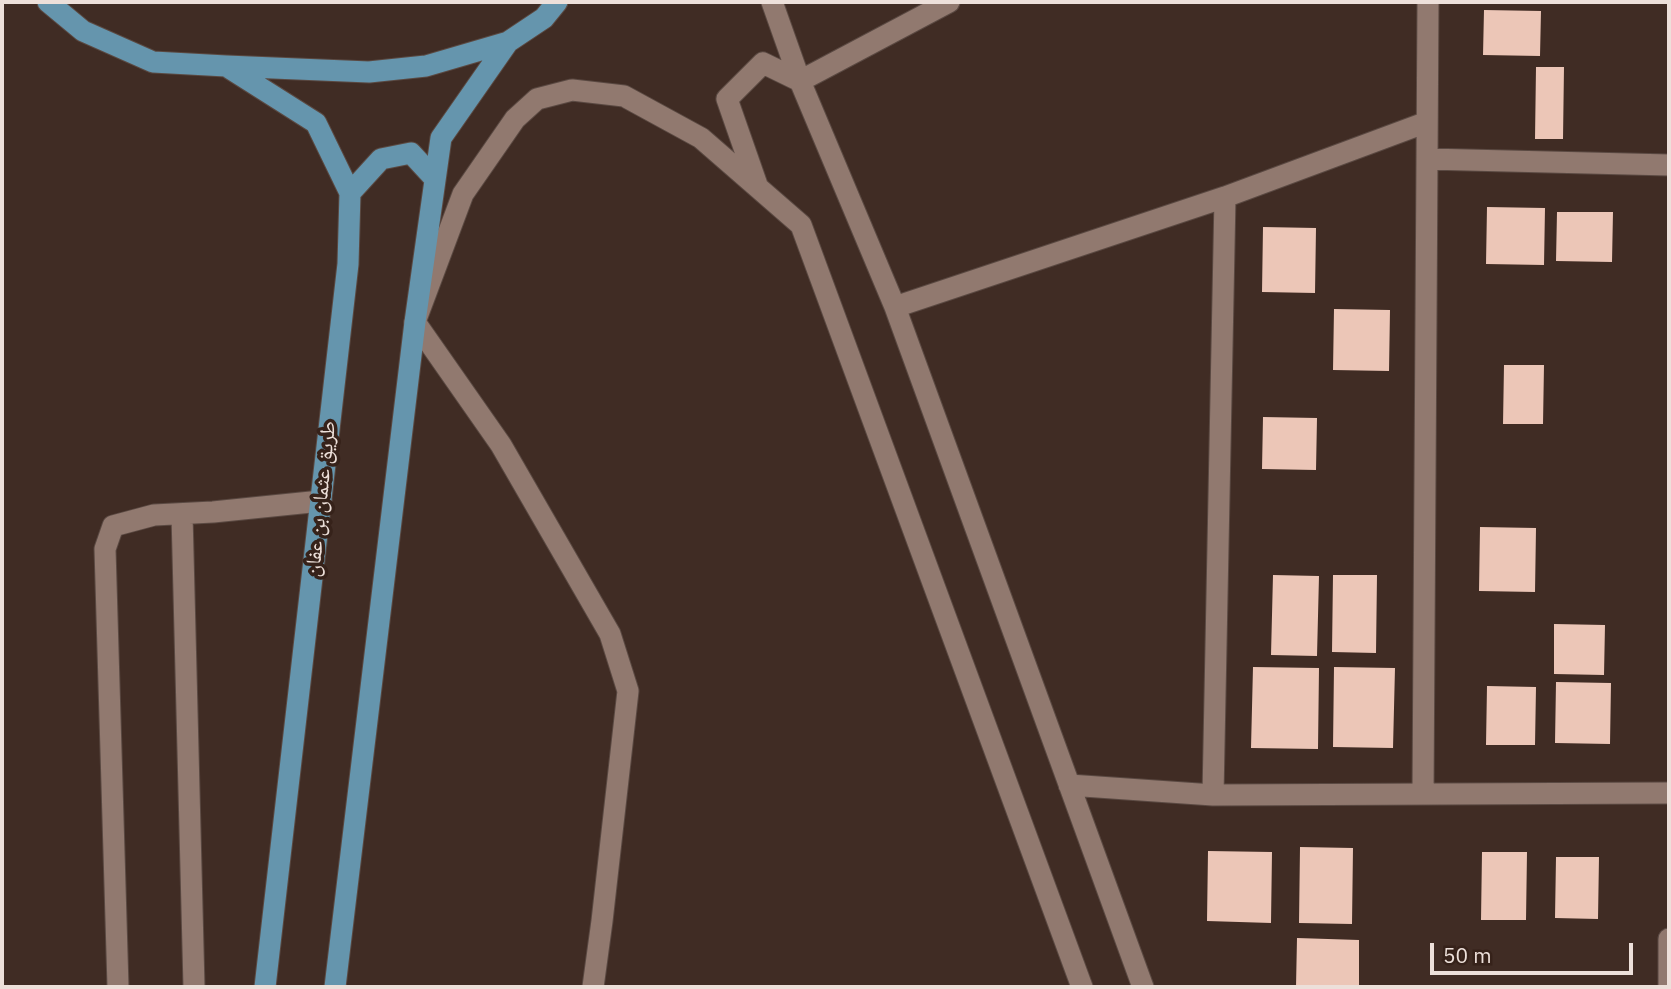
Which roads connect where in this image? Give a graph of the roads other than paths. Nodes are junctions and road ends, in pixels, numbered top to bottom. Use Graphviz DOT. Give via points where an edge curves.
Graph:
graph roads {
  1 [pos="48,2"];
  2 [pos="557,2"];
  3 [pos="772,2"];
  4 [pos="949,2"];
  5 [pos="1428,2"];
  6 [pos="508,42"];
  7 [pos="226,66"];
  8 [pos="800,81"];
  9 [pos="1427,122"];
  10 [pos="1427,159"];
  11 [pos="1669,165"];
  12 [pos="435,179"];
  13 [pos="758,187"];
  14 [pos="350,193"];
  15 [pos="1225,197"];
  16 [pos="895,307"];
  17 [pos="415,322"];
  18 [pos="321,501"];
  19 [pos="182,514"];
  20 [pos="1069,785"];
  21 [pos="1669,793"];
  22 [pos="1423,794"];
  23 [pos="1213,795"];
  24 [pos="1669,939"];
  25 [pos="118,987"];
  26 [pos="194,987"];
  27 [pos="265,987"];
  28 [pos="335,987"];
  29 [pos="593,987"];
  30 [pos="1082,987"];
  31 [pos="1143,987"];
  32 [pos="1669,987"];
  1 -- 7 [label="main road" via="83,32 153,62"];
  2 -- 6 [label="main road" via="544,18"];
  3 -- 8 [label="street"];
  4 -- 8 [label="street"];
  5 -- 9 [label="street"];
  6 -- 7 [label="main road" via="426,66 369,72"];
  6 -- 12 [label="main road" via="441,138"];
  7 -- 14 [label="main road, طريق عثمان بن عفان" via="316,123"];
  8 -- 13 [label="street" via="764,63 727,99"];
  8 -- 16 [label="street"];
  9 -- 10 [label="street"];
  9 -- 15 [label="street"];
  10 -- 11 [label="street"];
  10 -- 22 [label="street"];
  12 -- 14 [label="main road" via="411,153 381,159"];
  12 -- 17 [label="main road"];
  13 -- 17 [label="street" via="701,138 624,96 572,90 537,99 515,119 463,194"];
  13 -- 30 [label="street" via="801,225"];
  14 -- 18 [label="main road, طريق عثمان بن عفان" via="348,264"];
  15 -- 16 [label="street"];
  15 -- 23 [label="street"];
  16 -- 20 [label="street"];
  17 -- 28 [label="main road"];
  17 -- 29 [label="street" via="500,445 610,634 628,691"];
  18 -- 19 [label="street"];
  18 -- 27 [label="main road, طريق عثمان بن عفان"];
  19 -- 25 [label="street" via="154,515 113,526 105,550"];
  19 -- 26 [label="street"];
  20 -- 23 [label="street"];
  20 -- 31 [label="street"];
  21 -- 22 [label="street"];
  22 -- 23 [label="street"];
  24 -- 32 [label="street"];
}
